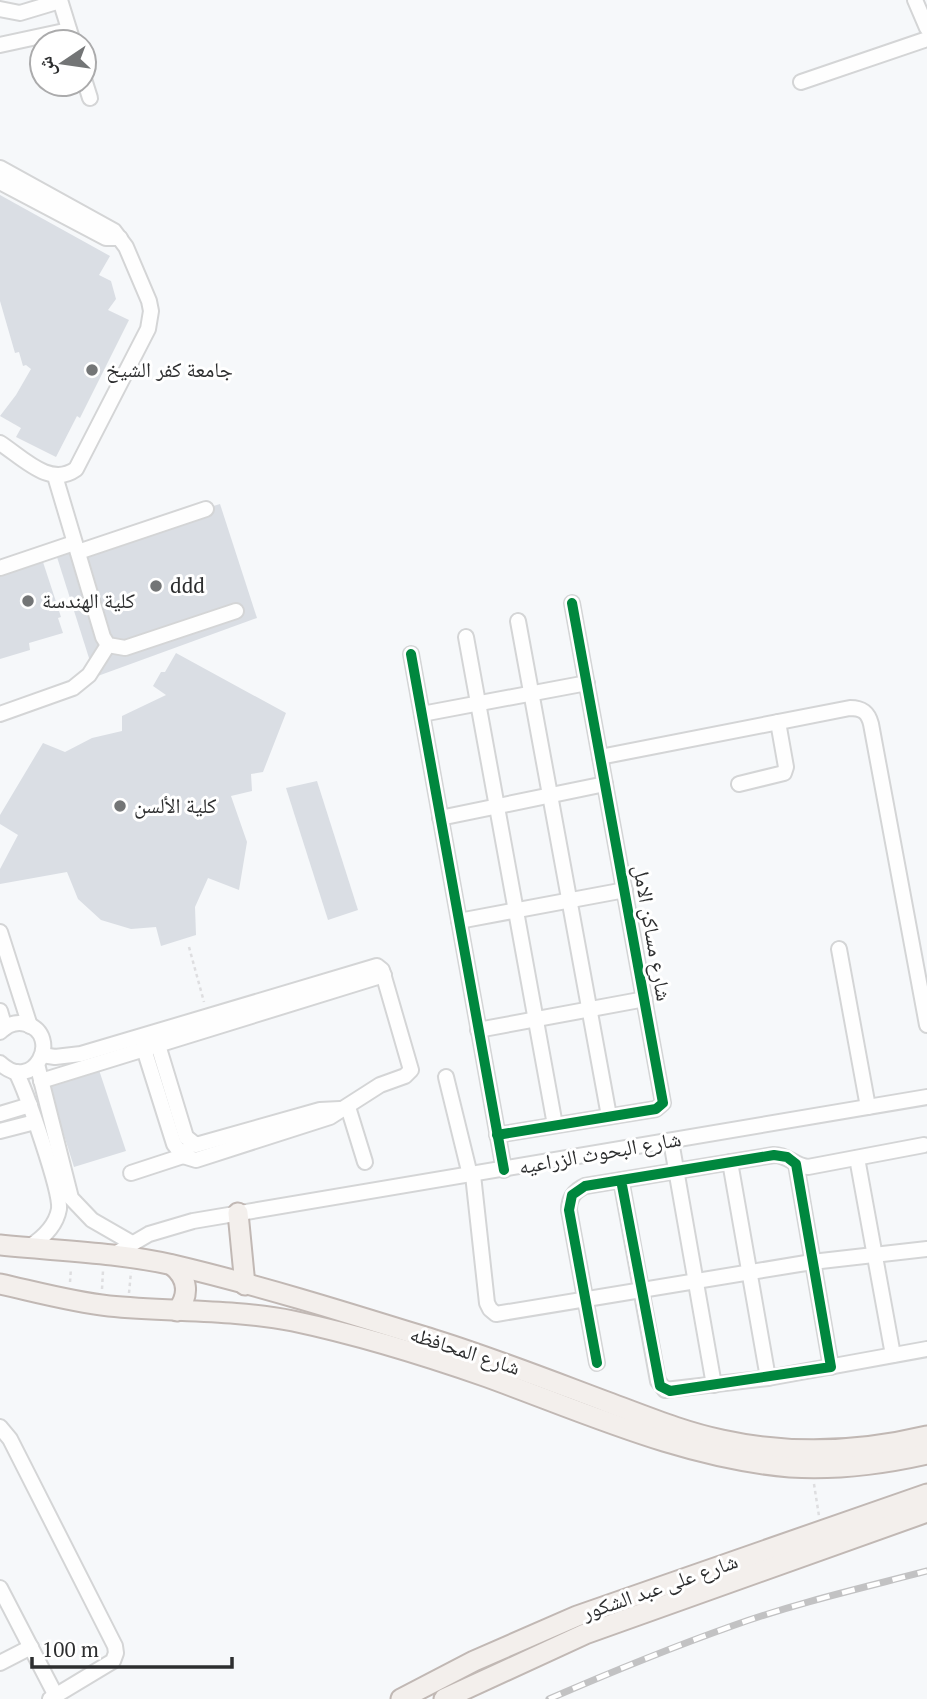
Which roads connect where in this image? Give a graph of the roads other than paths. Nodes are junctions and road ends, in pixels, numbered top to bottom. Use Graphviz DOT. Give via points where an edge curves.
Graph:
graph roads {
  1 [pos="60,0"];
  2 [pos="915,0"];
  3 [pos="1,13"];
  4 [pos="69,28"];
  5 [pos="927,28"];
  6 [pos="927,39"];
  7 [pos="28,41"];
  8 [pos="0,45"];
  9 [pos="801,82"];
  10 [pos="0,168"];
  11 [pos="0,182"];
  12 [pos="121,238"];
  13 [pos="0,443"];
  14 [pos="55,476"];
  15 [pos="206,509"];
  16 [pos="76,547"];
  17 [pos="0,568"];
  18 [pos="572,603"];
  19 [pos="236,611"];
  20 [pos="518,621"];
  21 [pos="466,637"];
  22 [pos="108,645"];
  23 [pos="411,654"];
  24 [pos="586,683"];
  25 [pos="531,693"];
  26 [pos="478,703"];
  27 [pos="0,714"];
  28 [pos="422,714"];
  29 [pos="778,722"];
  30 [pos="600,757"];
  31 [pos="605,784"];
  32 [pos="738,784"];
  33 [pos="550,796"];
  34 [pos="497,807"];
  35 [pos="440,818"];
  36 [pos="625,890"];
  37 [pos="569,900"];
  38 [pos="516,910"];
  39 [pos="459,921"];
  40 [pos="0,932"];
  41 [pos="839,949"];
  42 [pos="384,975"];
  43 [pos="645,999"];
  44 [pos="589,1010"];
  45 [pos="0,1011"];
  46 [pos="536,1020"];
  47 [pos="927,1025"];
  48 [pos="30,1026"];
  49 [pos="3,1030"];
  50 [pos="478,1030"];
  51 [pos="151,1047"];
  52 [pos="40,1060"];
  53 [pos="0,1063"];
  54 [pos="16,1072"];
  55 [pos="446,1077"];
  56 [pos="41,1081"];
  57 [pos="927,1097"];
  58 [pos="30,1105"];
  59 [pos="868,1107"];
  60 [pos="344,1108"];
  61 [pos="0,1114"];
  62 [pos="608,1116"];
  63 [pos="35,1122"];
  64 [pos="555,1125"];
  65 [pos="0,1131"];
  66 [pos="497,1135"];
  67 [pos="671,1141"];
  68 [pos="192,1144"];
  69 [pos="925,1145"];
  70 [pos="183,1156"];
  71 [pos="857,1158"];
  72 [pos="365,1162"];
  73 [pos="730,1163"];
  74 [pos="796,1164"];
  75 [pos="503,1170"];
  76 [pos="676,1171"];
  77 [pos="131,1173"];
  78 [pos="472,1175"];
  79 [pos="621,1180"];
  80 [pos="238,1213"];
  81 [pos="0,1245"];
  82 [pos="29,1247"];
  83 [pos="927,1249"];
  84 [pos="132,1250"];
  85 [pos="875,1255"];
  86 [pos="812,1262"];
  87 [pos="172,1265"];
  88 [pos="749,1272"];
  89 [pos="695,1281"];
  90 [pos="0,1284"];
  91 [pos="245,1285"];
  92 [pos="641,1290"];
  93 [pos="585,1300"];
  94 [pos="177,1311"];
  95 [pos="927,1349"];
  96 [pos="893,1355"];
  97 [pos="597,1363"];
  98 [pos="831,1367"];
  99 [pos="768,1378"];
  100 [pos="714,1385"];
  101 [pos="0,1427"];
  102 [pos="927,1436"];
  103 [pos="927,1454"];
  104 [pos="927,1494"];
  105 [pos="927,1512"];
  106 [pos="0,1588"];
  107 [pos="30,1647"];
  108 [pos="0,1664"];
  109 [pos="53,1698"];
  110 [pos="401,1699"];
  111 [pos="444,1699"];
  1 -- 3 [label="street" via="20,13"];
  1 -- 4 [label="street"];
  2 -- 5 [label="street"];
  6 -- 9 [label="street"];
  7 -- 8 [label="street"];
  10 -- 12 [label="street"];
  11 -- 12 [label="street" via="106,238"];
  12 -- 14 [label="street" via="149,302 151,321 76,469"];
  13 -- 14 [label="street"];
  14 -- 16 [label="street"];
  15 -- 16 [label="street"];
  16 -- 17 [label="street"];
  16 -- 22 [label="street"];
  18 -- 24 [label="street, شارع مساكن الامل"];
  19 -- 22 [label="street" via="125,648"];
  20 -- 25 [label="street"];
  21 -- 26 [label="street"];
  22 -- 27 [label="street" via="82,683"];
  23 -- 28 [label="street"];
  24 -- 25 [label="street"];
  24 -- 30 [label="street, شارع مساكن الامل"];
  25 -- 26 [label="street"];
  25 -- 33 [label="street"];
  26 -- 28 [label="street"];
  26 -- 34 [label="street"];
  28 -- 35 [label="street"];
  29 -- 30 [label="street"];
  29 -- 32 [label="street" via="784,773"];
  29 -- 47 [label="street" via="857,708 869,717"];
  30 -- 31 [label="street, شارع مساكن الامل"];
  31 -- 33 [label="street"];
  31 -- 36 [label="street, شارع مساكن الامل"];
  33 -- 34 [label="street"];
  33 -- 37 [label="street"];
  34 -- 35 [label="street"];
  34 -- 38 [label="street"];
  35 -- 39 [label="street"];
  36 -- 37 [label="street"];
  36 -- 43 [label="street, شارع مساكن الامل"];
  37 -- 38 [label="street"];
  37 -- 44 [label="street"];
  38 -- 39 [label="street"];
  38 -- 46 [label="street"];
  39 -- 50 [label="street"];
  40 -- 48 [label="street"];
  41 -- 59 [label="street"];
  42 -- 51 [label="street"];
  42 -- 52 [label="street" via="380,967 372,966 81,1054"];
  42 -- 60 [label="street" via="411,1070"];
  43 -- 44 [label="street"];
  43 -- 62 [label="street, شارع مساكن الامل" via="663,1102 656,1108"];
  44 -- 46 [label="street"];
  44 -- 62 [label="street"];
  45 -- 49 [label="street"];
  46 -- 50 [label="street"];
  46 -- 64 [label="street"];
  48 -- 49 [label="street" via="17,1023"];
  48 -- 52 [label="street" via="40,1035"];
  50 -- 66 [label="street"];
  51 -- 56 [label="street"];
  51 -- 68 [label="street"];
  51 -- 70 [label="street" via="174,1144"];
  52 -- 54 [label="street" via="27,1071"];
  52 -- 56 [label="street"];
  53 -- 54 [label="street"];
  54 -- 58 [label="street"];
  55 -- 78 [label="street"];
  56 -- 84 [label="street" via="71,1198"];
  57 -- 59 [label="street, شارع البحوث الزراعيه"];
  58 -- 61 [label="street"];
  58 -- 63 [label="street"];
  59 -- 67 [label="street, شارع البحوث الزراعيه"];
  60 -- 68 [label="street" via="320,1110"];
  60 -- 70 [label="street" via="323,1120 204,1158"];
  60 -- 72 [label="street"];
  62 -- 64 [label="street, شارع مساكن الامل"];
  63 -- 65 [label="street"];
  63 -- 82 [label="street" via="59,1210 48,1231"];
  64 -- 66 [label="street, شارع مساكن الامل"];
  66 -- 75 [label="street"];
  67 -- 75 [label="street, شارع البحوث الزراعيه"];
  67 -- 76 [label="street"];
  68 -- 70 [label="street"];
  69 -- 71 [label="street"];
  70 -- 77 [label="street"];
  71 -- 74 [label="street" via="808,1167"];
  71 -- 85 [label="street"];
  73 -- 74 [label="street" via="781,1155"];
  73 -- 76 [label="street"];
  73 -- 88 [label="street"];
  74 -- 86 [label="street"];
  75 -- 78 [label="street, شارع البحوث الزراعيه"];
  76 -- 79 [label="street"];
  76 -- 89 [label="street"];
  78 -- 80 [label="street, شارع البحوث الزراعيه"];
  78 -- 93 [label="street" via="490,1310 503,1314"];
  79 -- 92 [label="street"];
  79 -- 93 [label="street" via="578,1189 569,1202"];
  80 -- 84 [label="street, شارع البحوث الزراعيه" via="170,1226"];
  80 -- 91 [label="main road"];
  81 -- 82 [label="main road, شارع المحافظه"];
  82 -- 84 [label="main road, شارع المحافظه" via="109,1254"];
  83 -- 85 [label="street"];
  84 -- 87 [label="main road, شارع المحافظه"];
  85 -- 86 [label="street"];
  85 -- 96 [label="street"];
  86 -- 88 [label="street"];
  86 -- 98 [label="street"];
  87 -- 91 [label="main road, شارع المحافظه"];
  87 -- 94 [label="main road" via="186,1287"];
  88 -- 89 [label="street"];
  88 -- 99 [label="street"];
  89 -- 92 [label="street"];
  89 -- 100 [label="street"];
  90 -- 94 [label="main road, شارع المحافظه" via="101,1305"];
  91 -- 102 [label="main road, شارع المحافظه" via="488,1357 663,1423 722,1440 814,1450 875,1446"];
  92 -- 93 [label="street"];
  92 -- 100 [label="street" via="660,1387 670,1391"];
  93 -- 97 [label="street"];
  94 -- 103 [label="main road, شارع المحافظه" via="240,1313 295,1322 439,1360 682,1447 756,1463 867,1465"];
  95 -- 96 [label="street"];
  96 -- 98 [label="street"];
  98 -- 99 [label="street"];
  99 -- 100 [label="street"];
  101 -- 109 [label="street" via="115,1646 113,1661"];
  104 -- 110 [label="main road, شارع على عبد الشكور" via="577,1616"];
  105 -- 111 [label="main road, شارع على عبد الشكور" via="585,1634"];
  106 -- 107 [label="street"];
  107 -- 108 [label="street"];
  107 -- 109 [label="street"];
}
